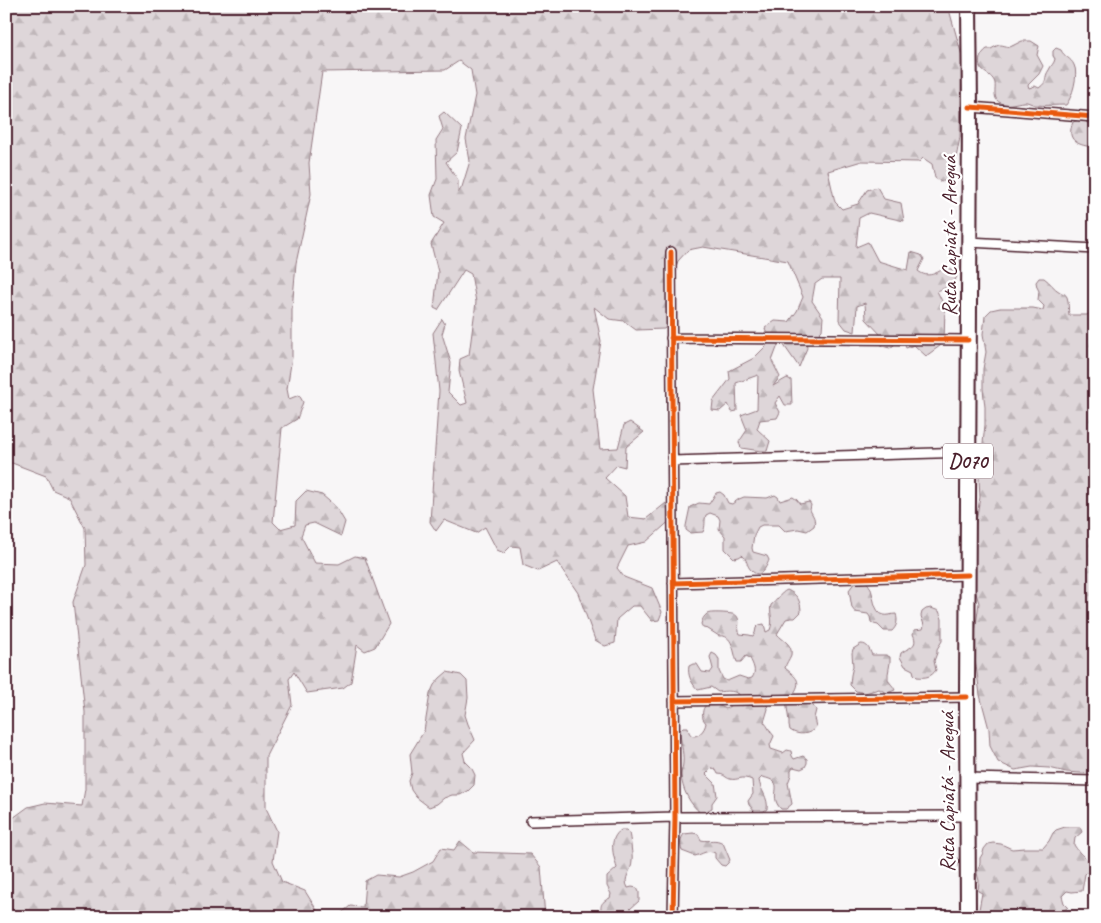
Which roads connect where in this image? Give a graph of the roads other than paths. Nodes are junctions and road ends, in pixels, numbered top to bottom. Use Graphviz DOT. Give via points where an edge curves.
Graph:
graph roads {
  1 [pos="969,6"];
  2 [pos="970,107"];
  3 [pos="1095,117"];
  4 [pos="969,242"];
  5 [pos="1095,250"];
  6 [pos="671,252"];
  7 [pos="671,338"];
  8 [pos="968,340"];
  9 [pos="968,452"];
  10 [pos="672,461"];
  11 [pos="968,575"];
  12 [pos="673,583"];
  13 [pos="967,697"];
  14 [pos="674,701"];
  15 [pos="968,778"];
  16 [pos="1095,781"];
  17 [pos="968,816"];
  18 [pos="674,817"];
  19 [pos="531,821"];
  20 [pos="673,917"];
  21 [pos="968,917"];
  1 -- 2 [label="main road, Ruta Capiatá - Areguá / D070"];
  2 -- 3 [label="street"];
  2 -- 4 [label="main road, Ruta Capiatá - Areguá / D070"];
  4 -- 5 [label="street"];
  4 -- 8 [label="main road, Ruta Capiatá - Areguá / D070"];
  6 -- 7 [label="street"];
  7 -- 8 [label="street"];
  7 -- 10 [label="street"];
  8 -- 9 [label="main road, Ruta Capiatá - Areguá / D070"];
  9 -- 10 [label="street"];
  9 -- 11 [label="main road, Ruta Capiatá - Areguá / D070"];
  10 -- 12 [label="street"];
  11 -- 12 [label="street"];
  11 -- 13 [label="main road, Ruta Capiatá - Areguá / D070"];
  12 -- 14 [label="street"];
  13 -- 14 [label="street"];
  13 -- 15 [label="main road, Ruta Capiatá - Areguá / D070"];
  14 -- 18 [label="street"];
  15 -- 16 [label="street"];
  15 -- 17 [label="main road, Ruta Capiatá - Areguá / D070"];
  17 -- 18 [label="street"];
  17 -- 21 [label="main road, Ruta Capiatá - Areguá / D070"];
  18 -- 19 [label="street"];
  18 -- 20 [label="street"];
}
